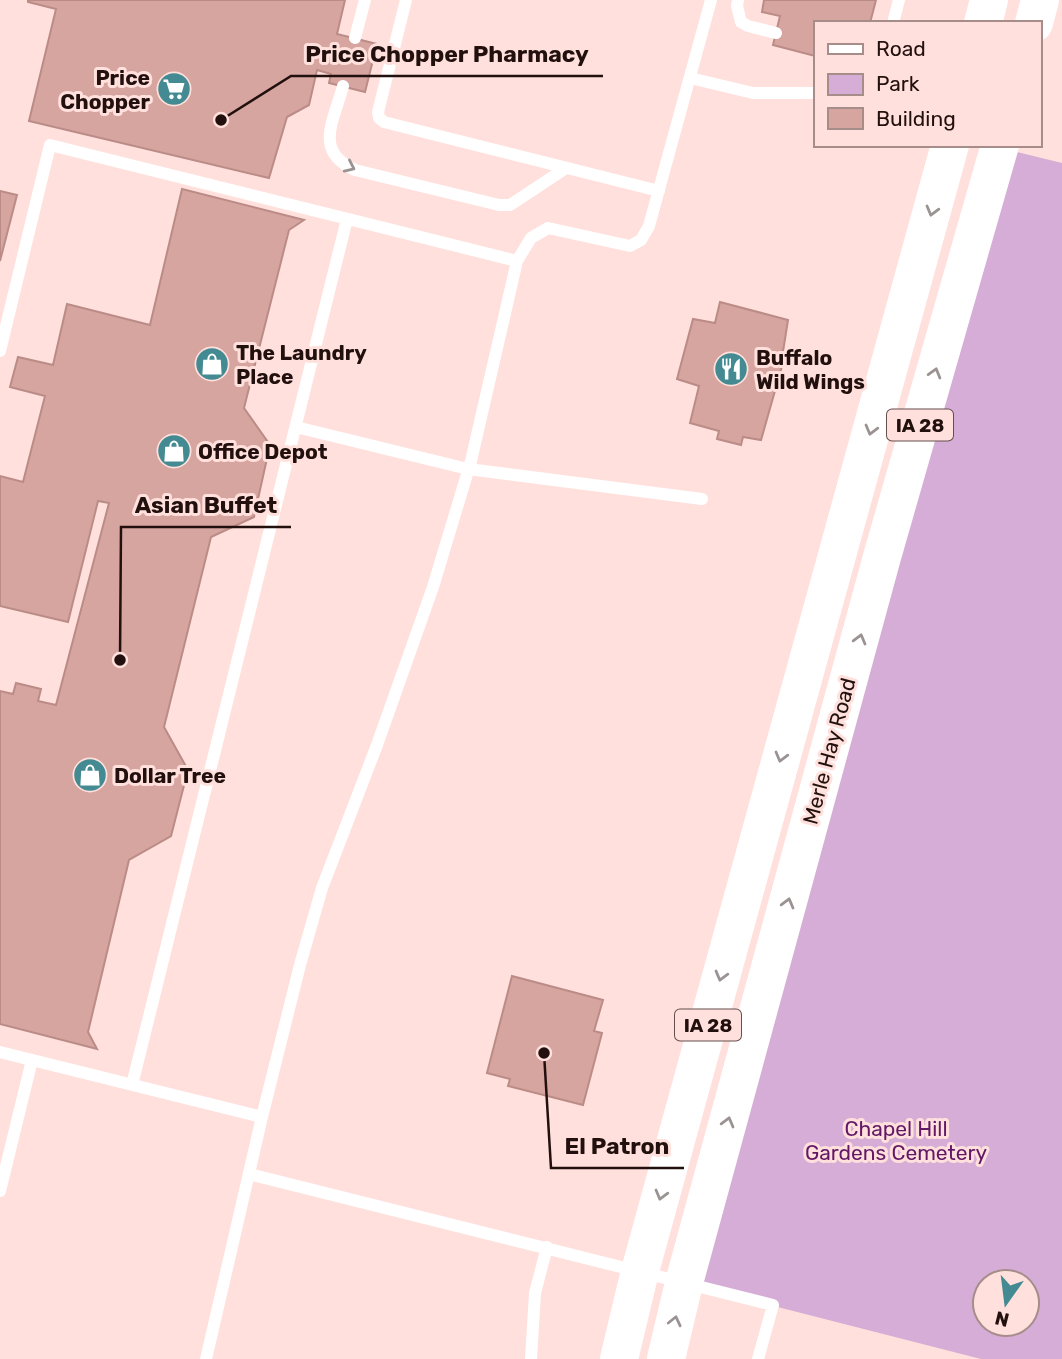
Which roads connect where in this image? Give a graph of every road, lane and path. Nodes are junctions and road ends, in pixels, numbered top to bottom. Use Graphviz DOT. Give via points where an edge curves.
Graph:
graph roads {
  1 [pos="365,0"];
  2 [pos="406,0"];
  3 [pos="711,0"];
  4 [pos="738,0"];
  5 [pos="899,0"];
  6 [pos="989,0"];
  7 [pos="1040,0"];
  8 [pos="894,21"];
  9 [pos="984,21"];
  10 [pos="1035,21"];
  11 [pos="776,33"];
  12 [pos="355,38"];
  13 [pos="690,78"];
  14 [pos="343,86"];
  15 [pos="814,93"];
  16 [pos="949,147"];
  17 [pos="999,147"];
  18 [pos="566,168"];
  19 [pos="659,191"];
  20 [pos="347,219"];
  21 [pos="517,261"];
  22 [pos="0,351"];
  23 [pos="296,427"];
  24 [pos="468,469"];
  25 [pos="702,499"];
  26 [pos="0,1052"];
  27 [pos="32,1060"];
  28 [pos="132,1085"];
  29 [pos="262,1117"];
  30 [pos="249,1174"];
  31 [pos="0,1191"];
  32 [pos="547,1248"];
  33 [pos="664,1278"];
  34 [pos="206,1359"];
  35 [pos="531,1359"];
  36 [pos="619,1359"];
  37 [pos="666,1359"];
  38 [pos="758,1359"];
  1 -- 12 [label="lane"];
  2 -- 18 [label="lane" via="379,118"];
  3 -- 13 [label="lane"];
  4 -- 11 [label="lane" via="741,22"];
  5 -- 8 [label="lane"];
  6 -- 9 [label="main road"];
  7 -- 10 [label="main road"];
  13 -- 15 [label="lane" via="753,93"];
  13 -- 19 [label="lane"];
  14 -- 18 [label="lane, one-way" via="330,150 355,170 510,205"];
  16 -- 33 [label="main road, Merle Hay Road / IA 28, one-way"];
  33 -- 17 [label="main road, Merle Hay Road / IA 28, one-way" via="886,545"];
  18 -- 19 [label="lane"];
  19 -- 21 [label="lane" via="649,226 641,240 630,246 548,228 531,238"];
  20 -- 21 [label="lane"];
  20 -- 22 [label="lane" via="50,145"];
  20 -- 23 [label="lane"];
  21 -- 24 [label="lane"];
  23 -- 24 [label="lane"];
  23 -- 28 [label="lane"];
  24 -- 25 [label="lane"];
  24 -- 29 [label="lane" via="433,587 322,888"];
  26 -- 27 [label="lane"];
  27 -- 28 [label="lane"];
  27 -- 31 [label="lane"];
  28 -- 29 [label="lane"];
  29 -- 30 [label="lane"];
  30 -- 32 [label="lane"];
  30 -- 34 [label="lane"];
  32 -- 33 [label="lane"];
  32 -- 35 [label="lane" via="535,1293"];
  33 -- 36 [label="main road, Merle Hay Road / IA 28"];
  37 -- 33 [label="main road, Merle Hay Road / IA 28, one-way"];
  33 -- 38 [label="lane" via="774,1305"];
}
